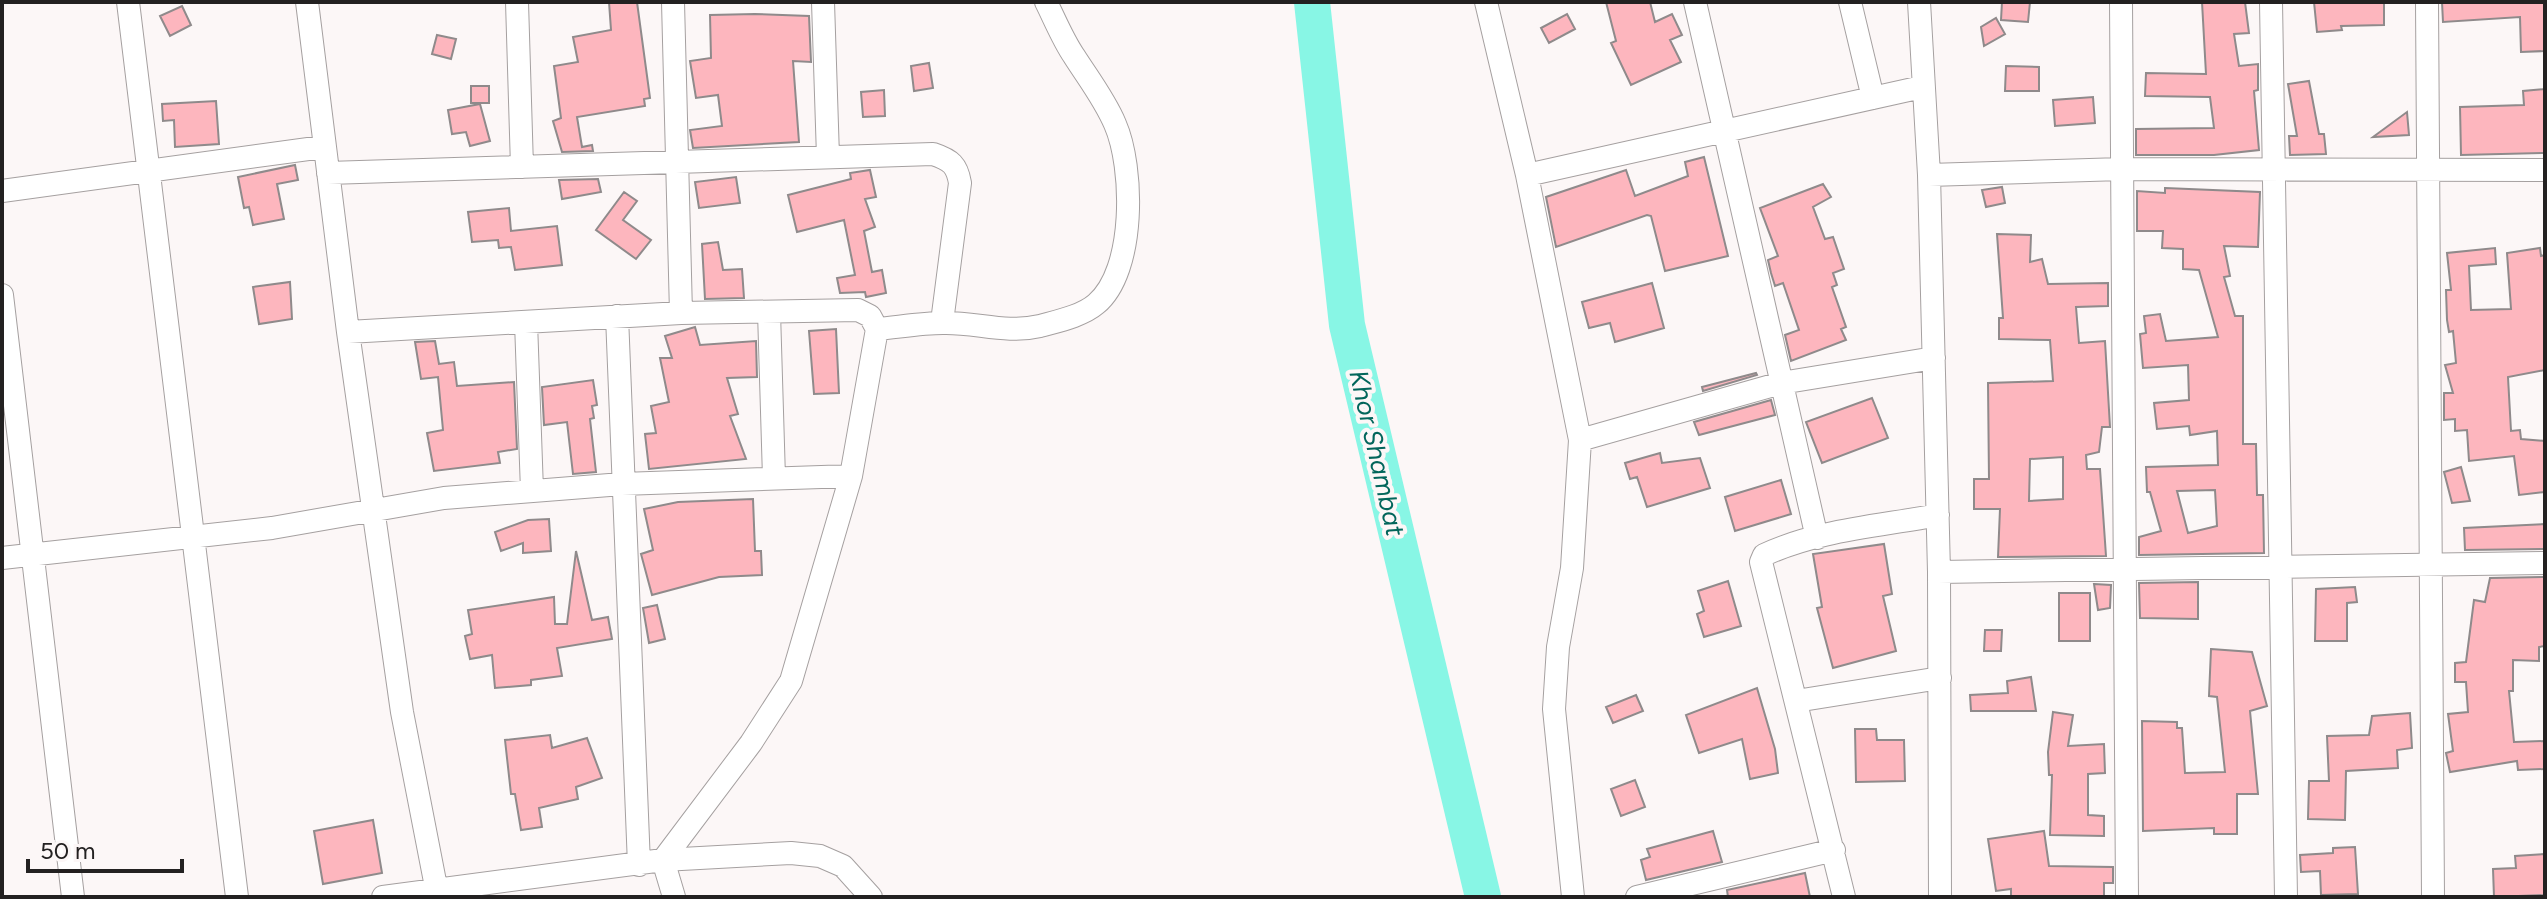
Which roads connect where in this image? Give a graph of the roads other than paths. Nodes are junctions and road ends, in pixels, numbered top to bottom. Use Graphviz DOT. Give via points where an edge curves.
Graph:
graph roads {
  1 [pos="128,2"];
  2 [pos="307,2"];
  3 [pos="517,2"];
  4 [pos="673,2"];
  5 [pos="823,2"];
  6 [pos="1046,2"];
  7 [pos="1486,2"];
  8 [pos="1695,2"];
  9 [pos="1850,2"];
  10 [pos="1919,2"];
  11 [pos="2121,2"];
  12 [pos="2271,2"];
  13 [pos="2427,2"];
  14 [pos="1922,87"];
  15 [pos="1873,98"];
  16 [pos="1722,130"];
  17 [pos="323,147"];
  18 [pos="828,157"];
  19 [pos="678,162"];
  20 [pos="522,167"];
  21 [pos="2122,169"];
  22 [pos="149,170"];
  23 [pos="2275,170"];
  24 [pos="2427,170"];
  25 [pos="2545,170"];
  26 [pos="328,173"];
  27 [pos="1527,175"];
  28 [pos="1929,175"];
  29 [pos="2,191"];
  30 [pos="2,295"];
  31 [pos="769,312"];
  32 [pos="681,313"];
  33 [pos="617,316"];
  34 [pos="526,322"];
  35 [pos="942,322"];
  36 [pos="877,329"];
  37 [pos="348,332"];
  38 [pos="1934,358"];
  39 [pos="1781,383"];
  40 [pos="1580,440"];
  41 [pos="851,476"];
  42 [pos="774,478"];
  43 [pos="622,484"];
  44 [pos="532,491"];
  45 [pos="375,511"];
  46 [pos="1938,515"];
  47 [pos="193,536"];
  48 [pos="1817,538"];
  49 [pos="33,554"];
  50 [pos="2,558"];
  51 [pos="2545,563"];
  52 [pos="2429,564"];
  53 [pos="2281,566"];
  54 [pos="2125,568"];
  55 [pos="1939,572"];
  56 [pos="1940,678"];
  57 [pos="1796,701"];
  58 [pos="1834,850"];
  59 [pos="663,860"];
  60 [pos="639,865"];
  61 [pos="437,894"];
  62 [pos="73,897"];
  63 [pos="237,897"];
  64 [pos="383,897"];
  65 [pos="674,897"];
  66 [pos="871,897"];
  67 [pos="1573,897"];
  68 [pos="1637,897"];
  69 [pos="1844,897"];
  70 [pos="1940,897"];
  71 [pos="2127,897"];
  72 [pos="2286,897"];
  73 [pos="2433,897"];
  1 -- 22 [label="street"];
  2 -- 17 [label="street"];
  3 -- 20 [label="street"];
  4 -- 19 [label="street"];
  5 -- 18 [label="street"];
  6 -- 35 [label="street" via="1116,125 1130,196 1128,234 1106,292 1073,316 1037,327 998,330"];
  7 -- 27 [label="street"];
  8 -- 16 [label="street"];
  9 -- 15 [label="street"];
  10 -- 14 [label="street"];
  11 -- 21 [label="street"];
  12 -- 23 [label="street"];
  13 -- 24 [label="street"];
  14 -- 15 [label="street"];
  14 -- 28 [label="street"];
  15 -- 16 [label="street"];
  16 -- 27 [label="street"];
  16 -- 39 [label="street"];
  17 -- 22 [label="street"];
  17 -- 26 [label="street"];
  18 -- 19 [label="street"];
  18 -- 35 [label="street" via="933,154 957,167 960,183"];
  19 -- 20 [label="street"];
  19 -- 32 [label="street"];
  20 -- 26 [label="street"];
  21 -- 23 [label="street"];
  21 -- 28 [label="street"];
  21 -- 54 [label="street"];
  22 -- 29 [label="street"];
  22 -- 47 [label="street"];
  23 -- 24 [label="street"];
  23 -- 53 [label="street"];
  24 -- 25 [label="street"];
  24 -- 52 [label="street"];
  26 -- 37 [label="street"];
  27 -- 40 [label="street"];
  28 -- 38 [label="street"];
  30 -- 49 [label="street"];
  31 -- 32 [label="street"];
  31 -- 36 [label="street" via="858,310 870,316"];
  31 -- 42 [label="street"];
  32 -- 33 [label="street"];
  33 -- 34 [label="street"];
  33 -- 43 [label="street"];
  34 -- 37 [label="street"];
  34 -- 44 [label="street"];
  35 -- 36 [label="street"];
  36 -- 41 [label="street"];
  37 -- 45 [label="street"];
  38 -- 39 [label="street"];
  38 -- 46 [label="street"];
  39 -- 40 [label="street"];
  39 -- 48 [label="street"];
  40 -- 67 [label="street" via="1572,568 1554,709"];
  41 -- 42 [label="street"];
  41 -- 59 [label="street" via="791,681"];
  42 -- 43 [label="street"];
  43 -- 44 [label="street"];
  43 -- 60 [label="street"];
  44 -- 45 [label="street" via="444,498"];
  45 -- 47 [label="street"];
  45 -- 61 [label="street" via="402,712"];
  46 -- 48 [label="street"];
  46 -- 55 [label="street"];
  47 -- 49 [label="street"];
  47 -- 63 [label="street"];
  48 -- 57 [label="street" via="1775,550 1761,562"];
  49 -- 50 [label="street"];
  49 -- 62 [label="street"];
  51 -- 52 [label="street"];
  52 -- 53 [label="street"];
  52 -- 73 [label="street"];
  53 -- 54 [label="street"];
  53 -- 72 [label="street"];
  54 -- 55 [label="street"];
  54 -- 71 [label="street"];
  55 -- 56 [label="street"];
  56 -- 57 [label="street"];
  56 -- 70 [label="street"];
  57 -- 58 [label="street"];
  58 -- 68 [label="street"];
  58 -- 69 [label="street"];
  59 -- 60 [label="street"];
  59 -- 65 [label="street"];
  59 -- 66 [label="street" via="820,856 843,866"];
  60 -- 61 [label="street"];
  61 -- 64 [label="street"];
}
